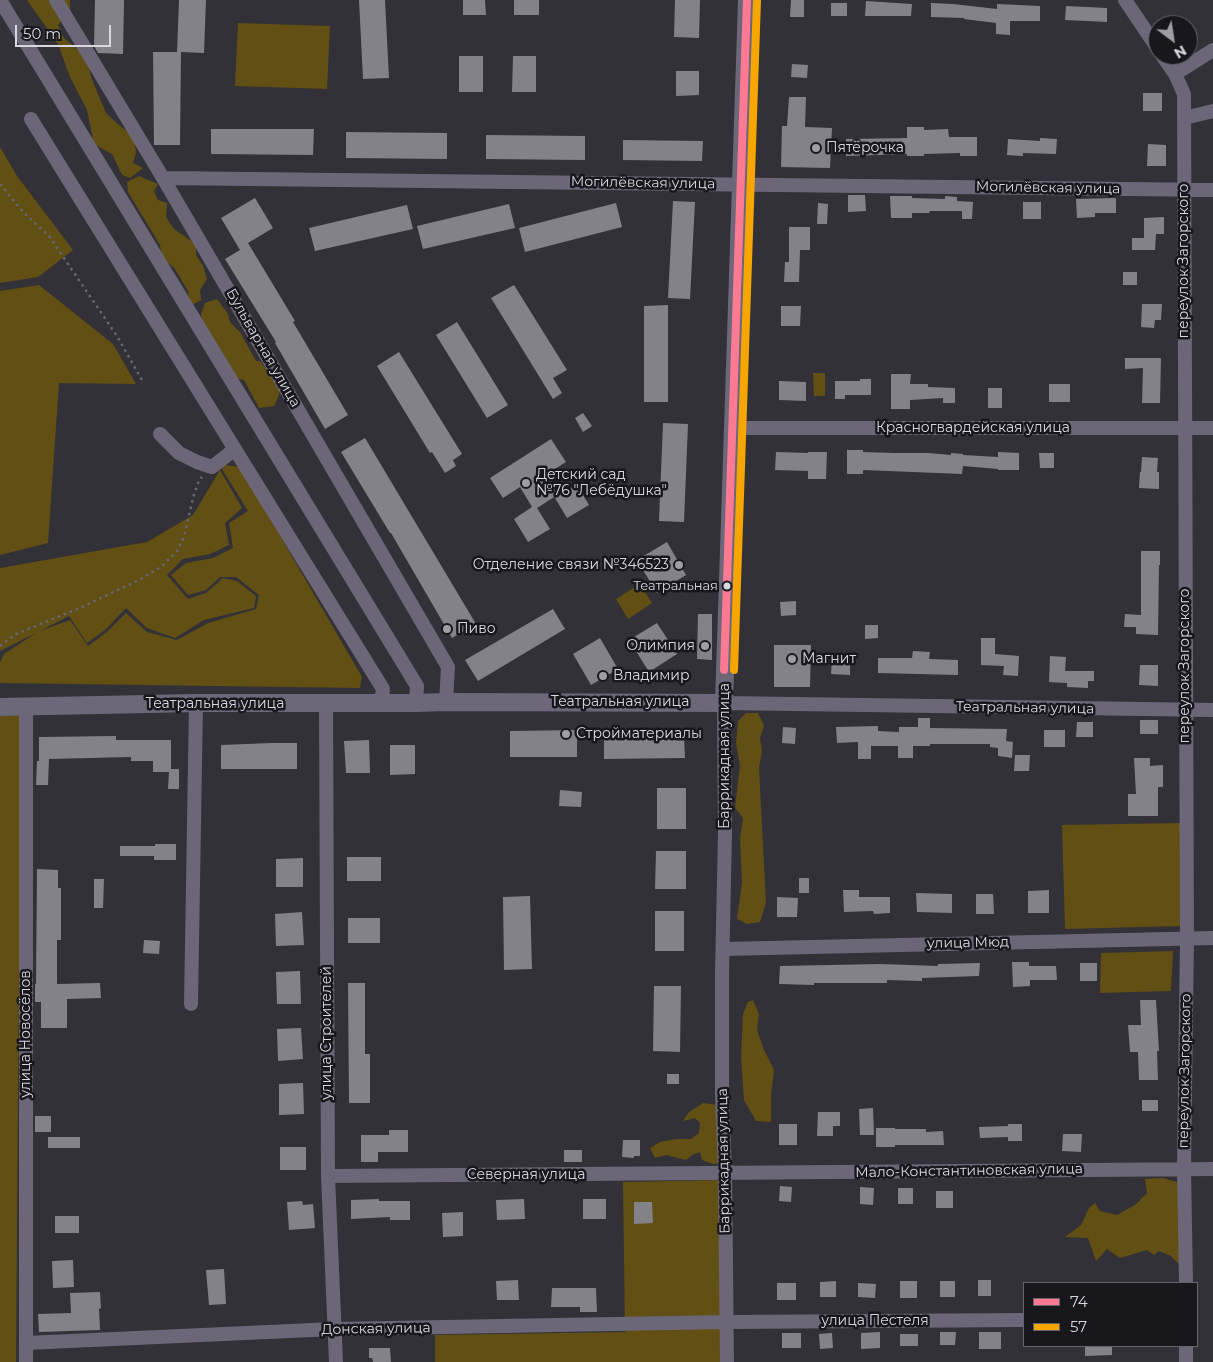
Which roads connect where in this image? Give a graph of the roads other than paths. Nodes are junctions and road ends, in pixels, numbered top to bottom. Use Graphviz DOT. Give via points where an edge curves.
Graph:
graph roads {
  1 [pos="0,0"];
  2 [pos="56,0"];
  3 [pos="747,0"];
  4 [pos="1125,0"];
  5 [pos="1148,34"];
  6 [pos="1213,50"];
  7 [pos="1169,65"];
  8 [pos="1175,74"];
  9 [pos="1213,111"];
  10 [pos="1184,118"];
  11 [pos="31,119"];
  12 [pos="164,178"];
  13 [pos="741,184"];
  14 [pos="1184,190"];
  15 [pos="1213,190"];
  16 [pos="733,428"];
  17 [pos="1184,428"];
  18 [pos="1213,428"];
  19 [pos="160,434"];
  20 [pos="235,449"];
  21 [pos="446,702"];
  22 [pos="196,703"];
  23 [pos="326,703"];
  24 [pos="382,703"];
  25 [pos="416,703"];
  26 [pos="724,703"];
  27 [pos="26,706"];
  28 [pos="0,707"];
  29 [pos="1185,710"];
  30 [pos="1213,710"];
  31 [pos="1187,938"];
  32 [pos="1213,938"];
  33 [pos="723,949"];
  34 [pos="191,1004"];
  35 [pos="1184,1169"];
  36 [pos="1213,1169"];
  37 [pos="725,1173"];
  38 [pos="328,1176"];
  39 [pos="1186,1282"];
  40 [pos="1023,1320"];
  41 [pos="726,1322"];
  42 [pos="334,1329"];
  43 [pos="26,1343"];
  44 [pos="1186,1347"];
  45 [pos="26,1362"];
  46 [pos="336,1362"];
  47 [pos="727,1362"];
  48 [pos="1186,1362"];
  1 -- 25 [label="street" via="417,686"];
  2 -- 12 [label="street, Бульварная улица"];
  3 -- 13 [label="main road, Баррикадная улица"];
  4 -- 5 [label="street"];
  6 -- 8 [label="street"];
  7 -- 8 [label="street, переулок Загорского"];
  8 -- 10 [label="street, переулок Загорского" via="1184,94"];
  9 -- 10 [label="street"];
  10 -- 14 [label="street, переулок Загорского"];
  11 -- 20 [label="street"];
  12 -- 13 [label="street, Могилёвская улица"];
  12 -- 21 [label="street, Бульварная улица" via="448,667"];
  13 -- 14 [label="street, Могилёвская улица"];
  13 -- 16 [label="main road, Баррикадная улица"];
  14 -- 15 [label="street, Могилёвская улица"];
  14 -- 17 [label="street, переулок Загорского"];
  16 -- 17 [label="street, Красногвардейская улица"];
  16 -- 26 [label="main road, Баррикадная улица"];
  17 -- 18 [label="street, Красногвардейская улица"];
  17 -- 29 [label="street, переулок Загорского"];
  19 -- 20 [label="street" via="179,453 212,467"];
  20 -- 24 [label="street" via="383,689"];
  21 -- 25 [label="main road, Театральная улица"];
  21 -- 26 [label="main road, Театральная улица"];
  22 -- 23 [label="main road, Театральная улица"];
  22 -- 27 [label="main road, Театральная улица"];
  22 -- 34 [label="street"];
  23 -- 24 [label="main road, Театральная улица"];
  23 -- 38 [label="street, улица Строителей"];
  24 -- 25 [label="main road, Театральная улица"];
  26 -- 29 [label="street, Театральная улица"];
  26 -- 33 [label="street, Баррикадная улица"];
  27 -- 28 [label="main road, Театральная улица"];
  27 -- 43 [label="street, улица Новосёлов"];
  29 -- 30 [label="street, Театральная улица"];
  29 -- 31 [label="street, переулок Загорского"];
  31 -- 32 [label="street, улица Мюд"];
  31 -- 33 [label="street, улица Мюд"];
  31 -- 35 [label="street, переулок Загорского"];
  33 -- 37 [label="street, Баррикадная улица"];
  35 -- 36 [label="street, Мало-Константиновская улица"];
  35 -- 37 [label="street, Мало-Константиновская улица"];
  35 -- 39 [label="street, переулок Загорского"];
  37 -- 38 [label="street, Северная улица"];
  37 -- 41 [label="street, Баррикадная улица"];
  38 -- 42 [label="street, улица Строителей"];
  40 -- 41 [label="street, улица Пестеля"];
  41 -- 42 [label="street, Донская улица"];
  41 -- 47 [label="street, Баррикадная улица"];
  42 -- 43 [label="street, Донская улица"];
  42 -- 46 [label="street, улица Строителей"];
  43 -- 45 [label="street, улица Новосёлов"];
  44 -- 48 [label="street"];
}
